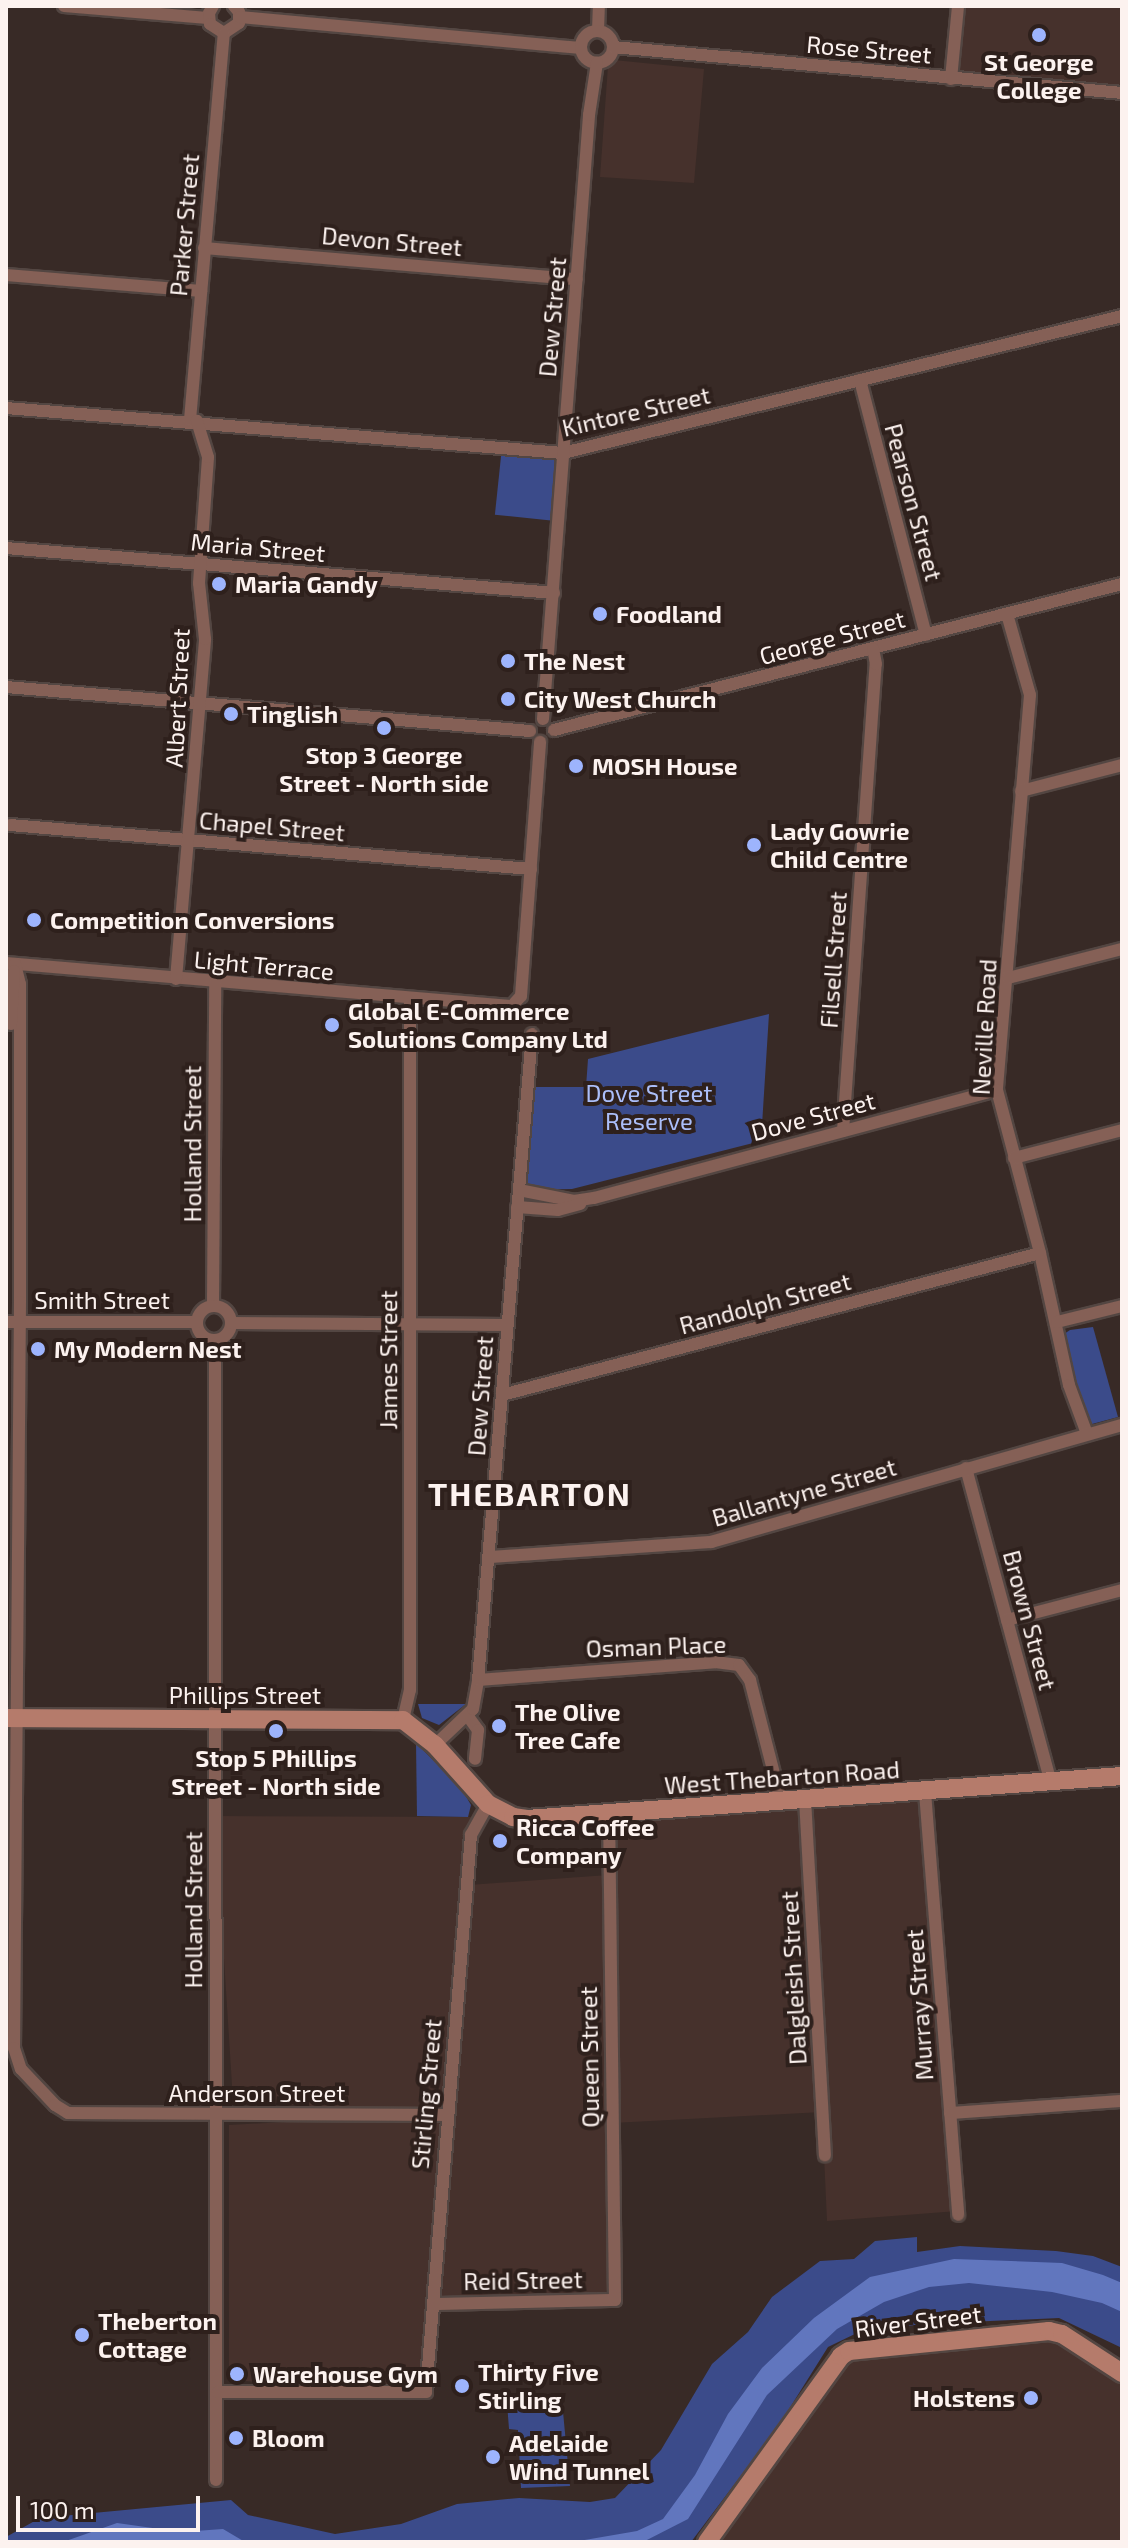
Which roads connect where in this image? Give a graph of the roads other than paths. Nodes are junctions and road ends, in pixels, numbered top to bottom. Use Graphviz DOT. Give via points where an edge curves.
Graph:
graph roads {
  1 [pos="64,6"];
  2 [pos="599,6"];
  3 [pos="958,6"];
  4 [pos="211,12"];
  5 [pos="237,12"];
  6 [pos="598,31"];
  7 [pos="224,33"];
  8 [pos="613,47"];
  9 [pos="581,48"];
  10 [pos="597,63"];
  11 [pos="951,79"];
  12 [pos="1122,93"];
  13 [pos="204,248"];
  14 [pos="6,275"];
  15 [pos="577,279"];
  16 [pos="201,291"];
  17 [pos="1122,316"];
  18 [pos="860,380"];
  19 [pos="6,408"];
  20 [pos="194,420"];
  21 [pos="563,453"];
  22 [pos="6,548"];
  23 [pos="201,565"];
  24 [pos="1122,584"];
  25 [pos="554,593"];
  26 [pos="1007,614"];
  27 [pos="926,635"];
  28 [pos="873,649"];
  29 [pos="6,687"];
  30 [pos="201,702"];
  31 [pos="543,719"];
  32 [pos="554,730"];
  33 [pos="530,731"];
  34 [pos="540,742"];
  35 [pos="1122,765"];
  36 [pos="1021,791"];
  37 [pos="10,825"];
  38 [pos="189,841"];
  39 [pos="531,869"];
  40 [pos="1122,949"];
  41 [pos="10,963"];
  42 [pos="1008,978"];
  43 [pos="176,979"];
  44 [pos="215,983"];
  45 [pos="410,999"];
  46 [pos="532,1034"];
  47 [pos="997,1090"];
  48 [pos="1122,1130"];
  49 [pos="843,1131"];
  50 [pos="1014,1158"];
  51 [pos="519,1190"];
  52 [pos="594,1198"];
  53 [pos="517,1207"];
  54 [pos="1040,1253"];
  55 [pos="213,1306"];
  56 [pos="1122,1306"];
  57 [pos="12,1322"];
  58 [pos="197,1322"];
  59 [pos="1057,1322"];
  60 [pos="231,1323"];
  61 [pos="411,1325"];
  62 [pos="507,1325"];
  63 [pos="215,1340"];
  64 [pos="502,1395"];
  65 [pos="1122,1427"];
  66 [pos="1087,1434"];
  67 [pos="966,1468"];
  68 [pos="489,1557"];
  69 [pos="1122,1590"];
  70 [pos="1007,1620"];
  71 [pos="478,1680"];
  72 [pos="467,1715"];
  73 [pos="10,1718"];
  74 [pos="214,1718"];
  75 [pos="403,1720"];
  76 [pos="435,1745"];
  77 [pos="475,1759"];
  78 [pos="1122,1776"];
  79 [pos="1051,1782"];
  80 [pos="925,1792"];
  81 [pos="805,1799"];
  82 [pos="781,1801"];
  83 [pos="488,1804"];
  84 [pos="609,1814"];
  85 [pos="1122,2101"];
  86 [pos="950,2113"];
  87 [pos="216,2115"];
  88 [pos="446,2115"];
  89 [pos="825,2155"];
  90 [pos="958,2215"];
  91 [pos="615,2300"];
  92 [pos="433,2304"];
  93 [pos="1122,2373"];
  94 [pos="218,2392"];
  95 [pos="216,2480"];
  96 [pos="707,2542"];
  1 -- 4 [label="street"];
  2 -- 6 [label="street"];
  3 -- 11 [label="street"];
  4 -- 7 [label="street" via="215,30"];
  5 -- 7 [label="street" via="234,29"];
  5 -- 9 [label="street"];
  6 -- 8 [label="street"];
  6 -- 9 [label="street" via="585,37"];
  7 -- 13 [label="street, Parker Street"];
  8 -- 10 [label="street" via="607,59"];
  8 -- 11 [label="street, Rose Street"];
  9 -- 10 [label="street"];
  10 -- 15 [label="street, Dew Street"];
  11 -- 12 [label="street, Rose Street"];
  13 -- 15 [label="street, Devon Street"];
  13 -- 16 [label="street, Parker Street"];
  14 -- 16 [label="street"];
  15 -- 21 [label="street, Dew Street"];
  16 -- 20 [label="street, Parker Street"];
  17 -- 18 [label="street, Kintore Street"];
  18 -- 21 [label="street, Kintore Street"];
  18 -- 27 [label="street, Pearson Street"];
  19 -- 20 [label="street, Kintore Street"];
  20 -- 21 [label="street, Kintore Street"];
  20 -- 23 [label="street, Albert Street" via="208,457"];
  21 -- 25 [label="street, Dew Street"];
  22 -- 23 [label="street, Maria Street"];
  23 -- 25 [label="street, Maria Street"];
  23 -- 30 [label="street, Albert Street"];
  24 -- 26 [label="street, George Street"];
  25 -- 31 [label="street, Dew Street"];
  26 -- 27 [label="street, George Street"];
  26 -- 36 [label="street, Neville Road" via="1030,695"];
  27 -- 28 [label="street, George Street"];
  28 -- 32 [label="street, George Street"];
  28 -- 49 [label="street, Filsell Street"];
  29 -- 30 [label="street"];
  30 -- 33 [label="street"];
  30 -- 38 [label="street, Albert Street"];
  31 -- 32 [label="street"];
  31 -- 33 [label="street"];
  32 -- 34 [label="street" via="550,740"];
  33 -- 34 [label="street"];
  34 -- 39 [label="street"];
  35 -- 36 [label="street"];
  36 -- 42 [label="street, Neville Road"];
  37 -- 38 [label="street, Chapel Street"];
  38 -- 39 [label="street, Chapel Street"];
  38 -- 43 [label="street, Albert Street"];
  39 -- 45 [label="street, Light Terrace" via="517,1001 506,1007"];
  40 -- 42 [label="street"];
  41 -- 43 [label="street, Light Terrace"];
  41 -- 57 [label="street" via="20,984"];
  42 -- 47 [label="street, Neville Road"];
  43 -- 44 [label="street, Light Terrace"];
  44 -- 45 [label="street, Light Terrace"];
  44 -- 55 [label="street, Holland Street"];
  45 -- 61 [label="street, James Street"];
  46 -- 51 [label="street, Dew Street"];
  47 -- 49 [label="street, Dove Street"];
  47 -- 50 [label="street, Neville Road"];
  48 -- 50 [label="street"];
  49 -- 52 [label="street, Dove Street"];
  50 -- 54 [label="street, Neville Road"];
  51 -- 52 [label="street, Dove Street" via="574,1201"];
  51 -- 53 [label="street, Dew Street"];
  52 -- 53 [label="street, Dove Street" via="558,1210"];
  53 -- 62 [label="street, Dew Street"];
  54 -- 59 [label="street, Neville Road"];
  54 -- 64 [label="street, Randolph Street"];
  55 -- 58 [label="street" via="199,1314"];
  55 -- 60 [label="street" via="222,1308"];
  56 -- 59 [label="street"];
  57 -- 58 [label="street, Smith Street"];
  57 -- 73 [label="street"];
  58 -- 63 [label="street" via="199,1332"];
  59 -- 66 [label="street, Neville Road" via="1069,1385"];
  60 -- 61 [label="street"];
  60 -- 63 [label="street" via="229,1331"];
  61 -- 62 [label="street"];
  61 -- 75 [label="street, James Street" via="410,1701"];
  62 -- 64 [label="street, Dew Street"];
  63 -- 74 [label="street, Holland Street"];
  64 -- 68 [label="street, Dew Street"];
  65 -- 66 [label="street, Ballantyne Street"];
  66 -- 67 [label="street, Ballantyne Street"];
  67 -- 68 [label="street, Ballantyne Street" via="711,1542"];
  67 -- 70 [label="street, Brown Street"];
  68 -- 71 [label="street, Dew Street"];
  69 -- 70 [label="street"];
  70 -- 79 [label="street, Brown Street"];
  71 -- 72 [label="street, Dew Street"];
  71 -- 82 [label="street, Osman Place" via="715,1662 739,1665 750,1680"];
  72 -- 76 [label="street, Dew Street"];
  72 -- 77 [label="street" via="478,1730"];
  73 -- 74 [label="street, Phillips Street"];
  73 -- 87 [label="street, Anderson Street" via="14,2048 21,2069 68,2113"];
  74 -- 75 [label="street, Phillips Street"];
  74 -- 87 [label="street, Holland Street"];
  75 -- 76 [label="street"];
  76 -- 83 [label="street, West Thebarton Road"];
  78 -- 79 [label="street, West Thebarton Road"];
  79 -- 80 [label="street, West Thebarton Road"];
  80 -- 81 [label="street, West Thebarton Road"];
  80 -- 86 [label="street, Murray Street"];
  81 -- 82 [label="street, West Thebarton Road"];
  81 -- 89 [label="street, Dalgleish Street"];
  82 -- 84 [label="street, West Thebarton Road"];
  83 -- 84 [label="street, West Thebarton Road" via="527,1819"];
  83 -- 88 [label="street, Stirling Street" via="471,1835"];
  84 -- 91 [label="street, Queen Street"];
  85 -- 86 [label="street"];
  86 -- 90 [label="street, Murray Street"];
  87 -- 88 [label="street, Anderson Street"];
  87 -- 94 [label="street, Holland Street"];
  88 -- 92 [label="street, Stirling Street"];
  91 -- 92 [label="street, Reid Street"];
  92 -- 94 [label="street, Stirling Street" via="426,2392"];
  93 -- 96 [label="street, River Street" via="1049,2331 849,2351"];
  94 -- 95 [label="street, Holland Street"];
}
